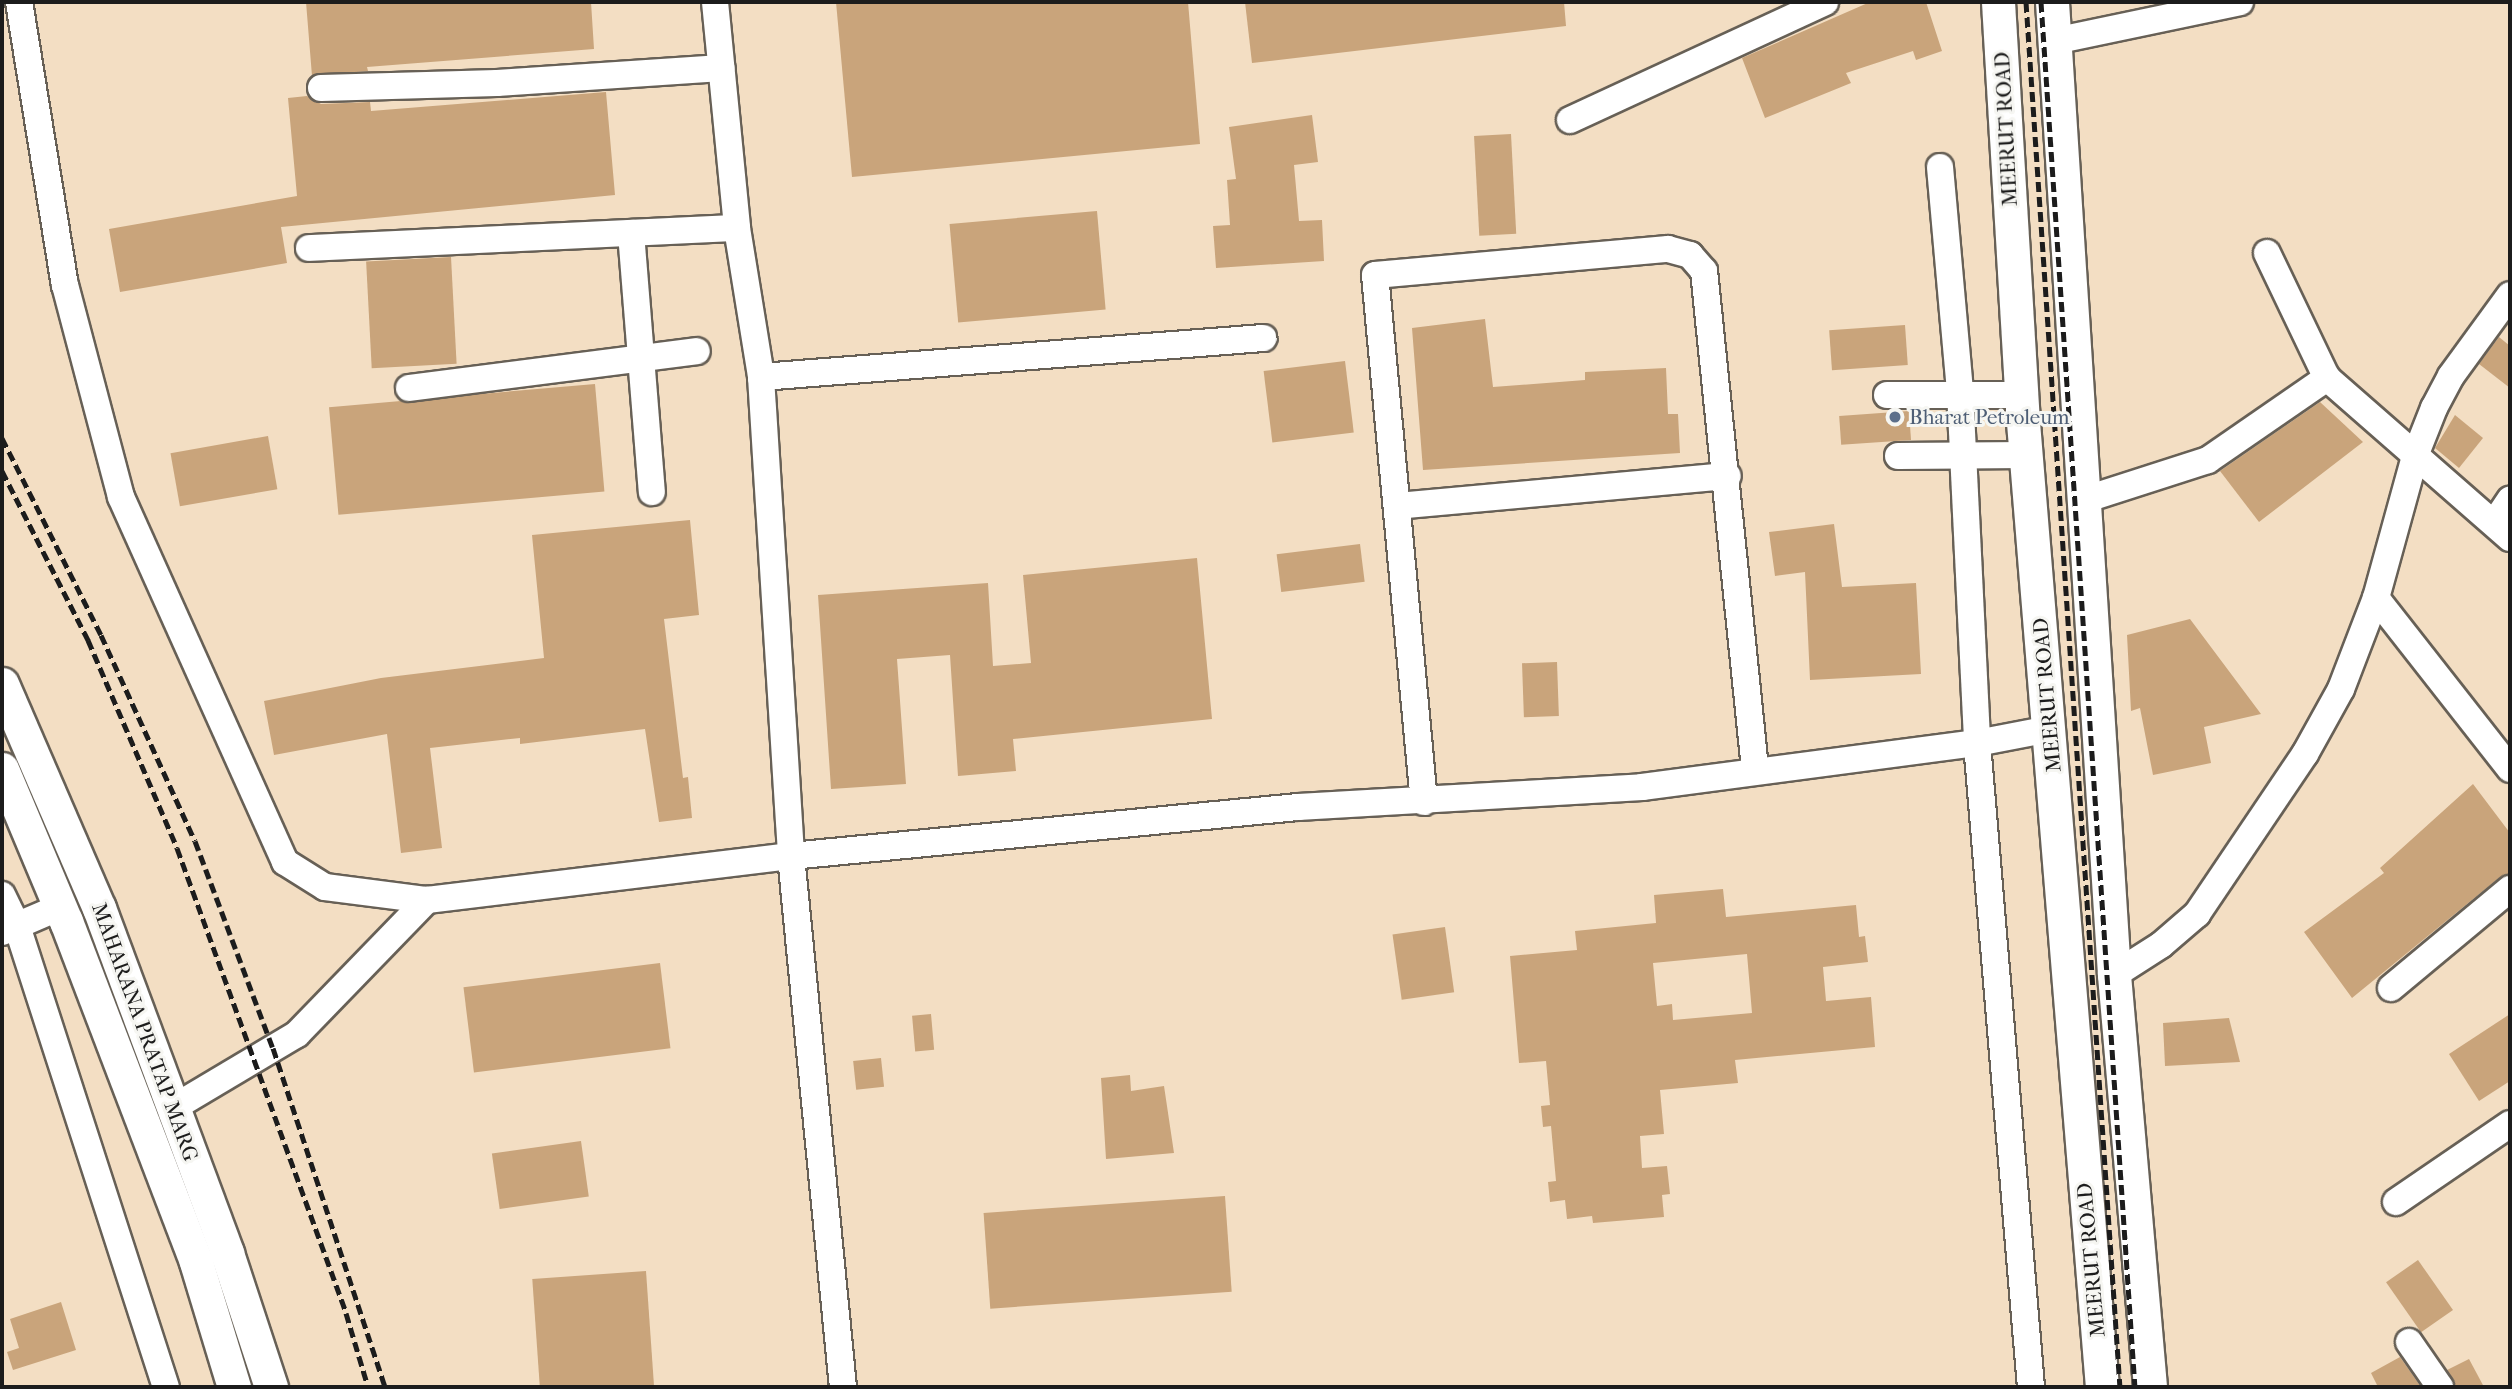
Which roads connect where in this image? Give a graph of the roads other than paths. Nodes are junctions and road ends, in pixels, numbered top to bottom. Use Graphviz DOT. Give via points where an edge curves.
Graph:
graph roads {
  1 [pos="19,2"];
  2 [pos="715,2"];
  3 [pos="1825,2"];
  4 [pos="1998,2"];
  5 [pos="2052,2"];
  6 [pos="2240,2"];
  7 [pos="2054,41"];
  8 [pos="722,68"];
  9 [pos="321,88"];
  10 [pos="1570,120"];
  11 [pos="1940,167"];
  12 [pos="737,228"];
  13 [pos="631,233"];
  14 [pos="309,248"];
  15 [pos="2267,253"];
  16 [pos="2510,295"];
  17 [pos="1263,338"];
  18 [pos="697,351"];
  19 [pos="642,360"];
  20 [pos="761,377"];
  21 [pos="2328,378"];
  22 [pos="409,388"];
  23 [pos="1960,391"];
  24 [pos="1887,395"];
  25 [pos="2021,395"];
  26 [pos="1962,453"];
  27 [pos="2027,455"];
  28 [pos="1898,456"];
  29 [pos="2415,456"];
  30 [pos="1728,476"];
  31 [pos="652,492"];
  32 [pos="2084,500"];
  33 [pos="2510,500"];
  34 [pos="1397,506"];
  35 [pos="2503,530"];
  36 [pos="2376,598"];
  37 [pos="2,684"];
  38 [pos="2098,722"];
  39 [pos="2050,729"];
  40 [pos="1977,743"];
  41 [pos="2,769"];
  42 [pos="1755,769"];
  43 [pos="2510,769"];
  44 [pos="1424,802"];
  45 [pos="791,856"];
  46 [pos="2510,889"];
  47 [pos="2,895"];
  48 [pos="427,900"];
  49 [pos="60,907"];
  50 [pos="9,929"];
  51 [pos="2115,975"];
  52 [pos="2390,988"];
  53 [pos="173,1108"];
  54 [pos="2510,1124"];
  55 [pos="2396,1202"];
  56 [pos="2409,1342"];
  57 [pos="166,1387"];
  58 [pos="234,1387"];
  59 [pos="271,1387"];
  60 [pos="842,1387"];
  61 [pos="2031,1387"];
  62 [pos="2102,1387"];
  63 [pos="2150,1387"];
  64 [pos="2440,1387"];
  1 -- 48 [label="street" via="65,285 121,497 206,695 285,862 325,887"];
  2 -- 8 [label="street"];
  3 -- 10 [label="street"];
  4 -- 25 [label="main road, MEERUT ROAD"];
  5 -- 7 [label="main road"];
  6 -- 7 [label="street"];
  7 -- 32 [label="main road"];
  8 -- 9 [label="street" via="497,83"];
  8 -- 12 [label="street"];
  11 -- 23 [label="street"];
  12 -- 13 [label="street"];
  12 -- 20 [label="street"];
  13 -- 14 [label="street"];
  13 -- 19 [label="street"];
  15 -- 21 [label="street"];
  16 -- 29 [label="street" via="2451,376"];
  17 -- 20 [label="street"];
  18 -- 19 [label="street"];
  19 -- 22 [label="street"];
  19 -- 31 [label="street"];
  20 -- 45 [label="street"];
  21 -- 29 [label="street"];
  21 -- 32 [label="street" via="2208,460"];
  23 -- 24 [label="street"];
  23 -- 25 [label="street"];
  23 -- 26 [label="street"];
  25 -- 27 [label="main road, MEERUT ROAD"];
  26 -- 27 [label="street"];
  26 -- 28 [label="street"];
  26 -- 40 [label="street"];
  27 -- 39 [label="main road, MEERUT ROAD"];
  29 -- 35 [label="street"];
  29 -- 36 [label="street"];
  30 -- 34 [label="street"];
  30 -- 34 [label="street" via="1704,271 1690,255 1668,248 1374,275"];
  30 -- 42 [label="street"];
  32 -- 38 [label="main road"];
  33 -- 35 [label="street"];
  34 -- 44 [label="street"];
  36 -- 43 [label="street"];
  36 -- 51 [label="street" via="2341,689 2305,754 2197,914"];
  37 -- 53 [label="main road, MAHARANA PRATAP MARG" via="99,908"];
  38 -- 39 [label="main road"];
  38 -- 51 [label="main road"];
  39 -- 40 [label="street"];
  39 -- 62 [label="main road, MEERUT ROAD"];
  40 -- 42 [label="street"];
  40 -- 61 [label="street"];
  41 -- 49 [label="main road, MAHARANA PRATAP MARG"];
  42 -- 44 [label="street" via="1642,787"];
  44 -- 45 [label="street" via="1298,807"];
  45 -- 48 [label="street"];
  45 -- 60 [label="street"];
  46 -- 52 [label="street"];
  47 -- 50 [label="street"];
  48 -- 53 [label="street" via="298,1034"];
  49 -- 50 [label="street"];
  49 -- 58 [label="main road, MAHARANA PRATAP MARG" via="197,1262"];
  50 -- 57 [label="street"];
  51 -- 63 [label="main road"];
  53 -- 59 [label="main road, MAHARANA PRATAP MARG"];
  54 -- 55 [label="street"];
  56 -- 64 [label="street"];
}
